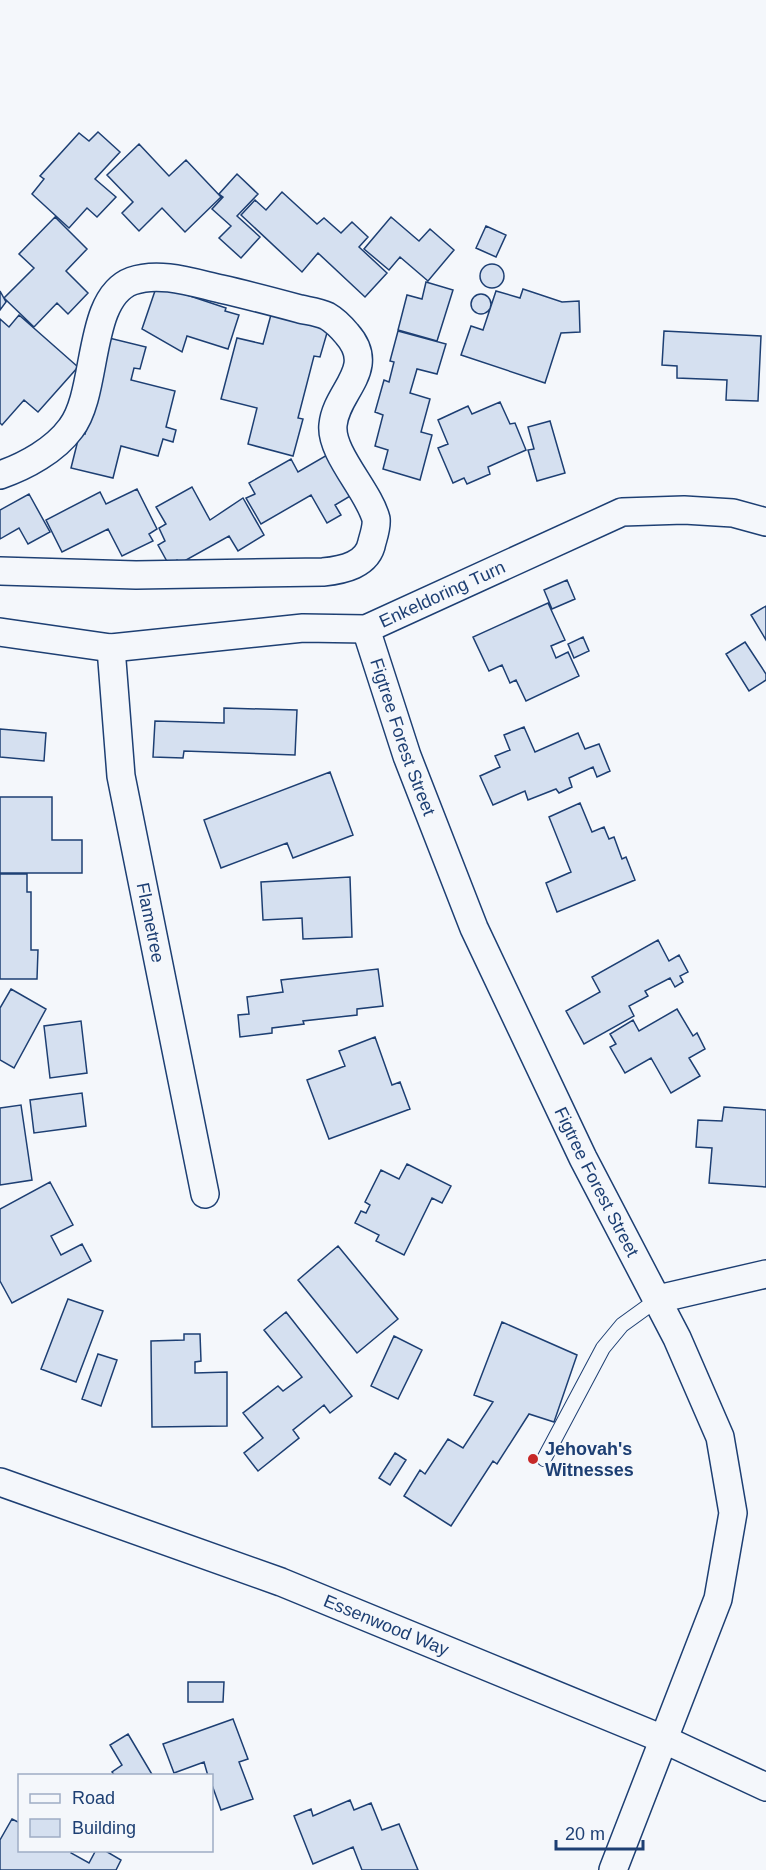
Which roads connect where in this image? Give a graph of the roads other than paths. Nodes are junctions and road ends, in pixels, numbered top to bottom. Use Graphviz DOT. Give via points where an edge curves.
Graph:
graph roads {
  1 [pos="0,475"];
  2 [pos="766,522"];
  3 [pos="0,571"];
  4 [pos="366,629"];
  5 [pos="0,632"];
  6 [pos="111,648"];
  7 [pos="205,1194"];
  8 [pos="766,1274"];
  9 [pos="658,1299"];
  10 [pos="544,1459"];
  11 [pos="0,1482"];
  12 [pos="663,1739"];
  13 [pos="766,1787"];
  14 [pos="613,1870"];
  1 -- 3 [label="street" via="43,453 72,428 88,388 103,315 113,295 131,282 158,277 182,281 327,316 352,339 358,353 358,366 332,426 376,521 371,549 361,560 343,570 323,572 136,575"];
  2 -- 4 [label="street, Enkeldoring Turn" via="733,513 622,512"];
  4 -- 6 [label="street, Enkeldoring Turn" via="303,628"];
  4 -- 9 [label="street, Figtree Forest Street" via="407,756 474,928 583,1158"];
  5 -- 6 [label="street, Enkeldoring Turn"];
  6 -- 7 [label="street, Flametree" via="121,776"];
  8 -- 9 [label="street"];
  9 -- 10 [label="lane" via="622,1325 603,1348"];
  9 -- 12 [label="street, Figtree Forest Street" via="720,1437 733,1513 718,1599"];
  11 -- 12 [label="street, Essenwood Way" via="281,1582"];
  12 -- 13 [label="street, Essenwood Way"];
  12 -- 14 [label="street, Figtree Forest Street"];
}
